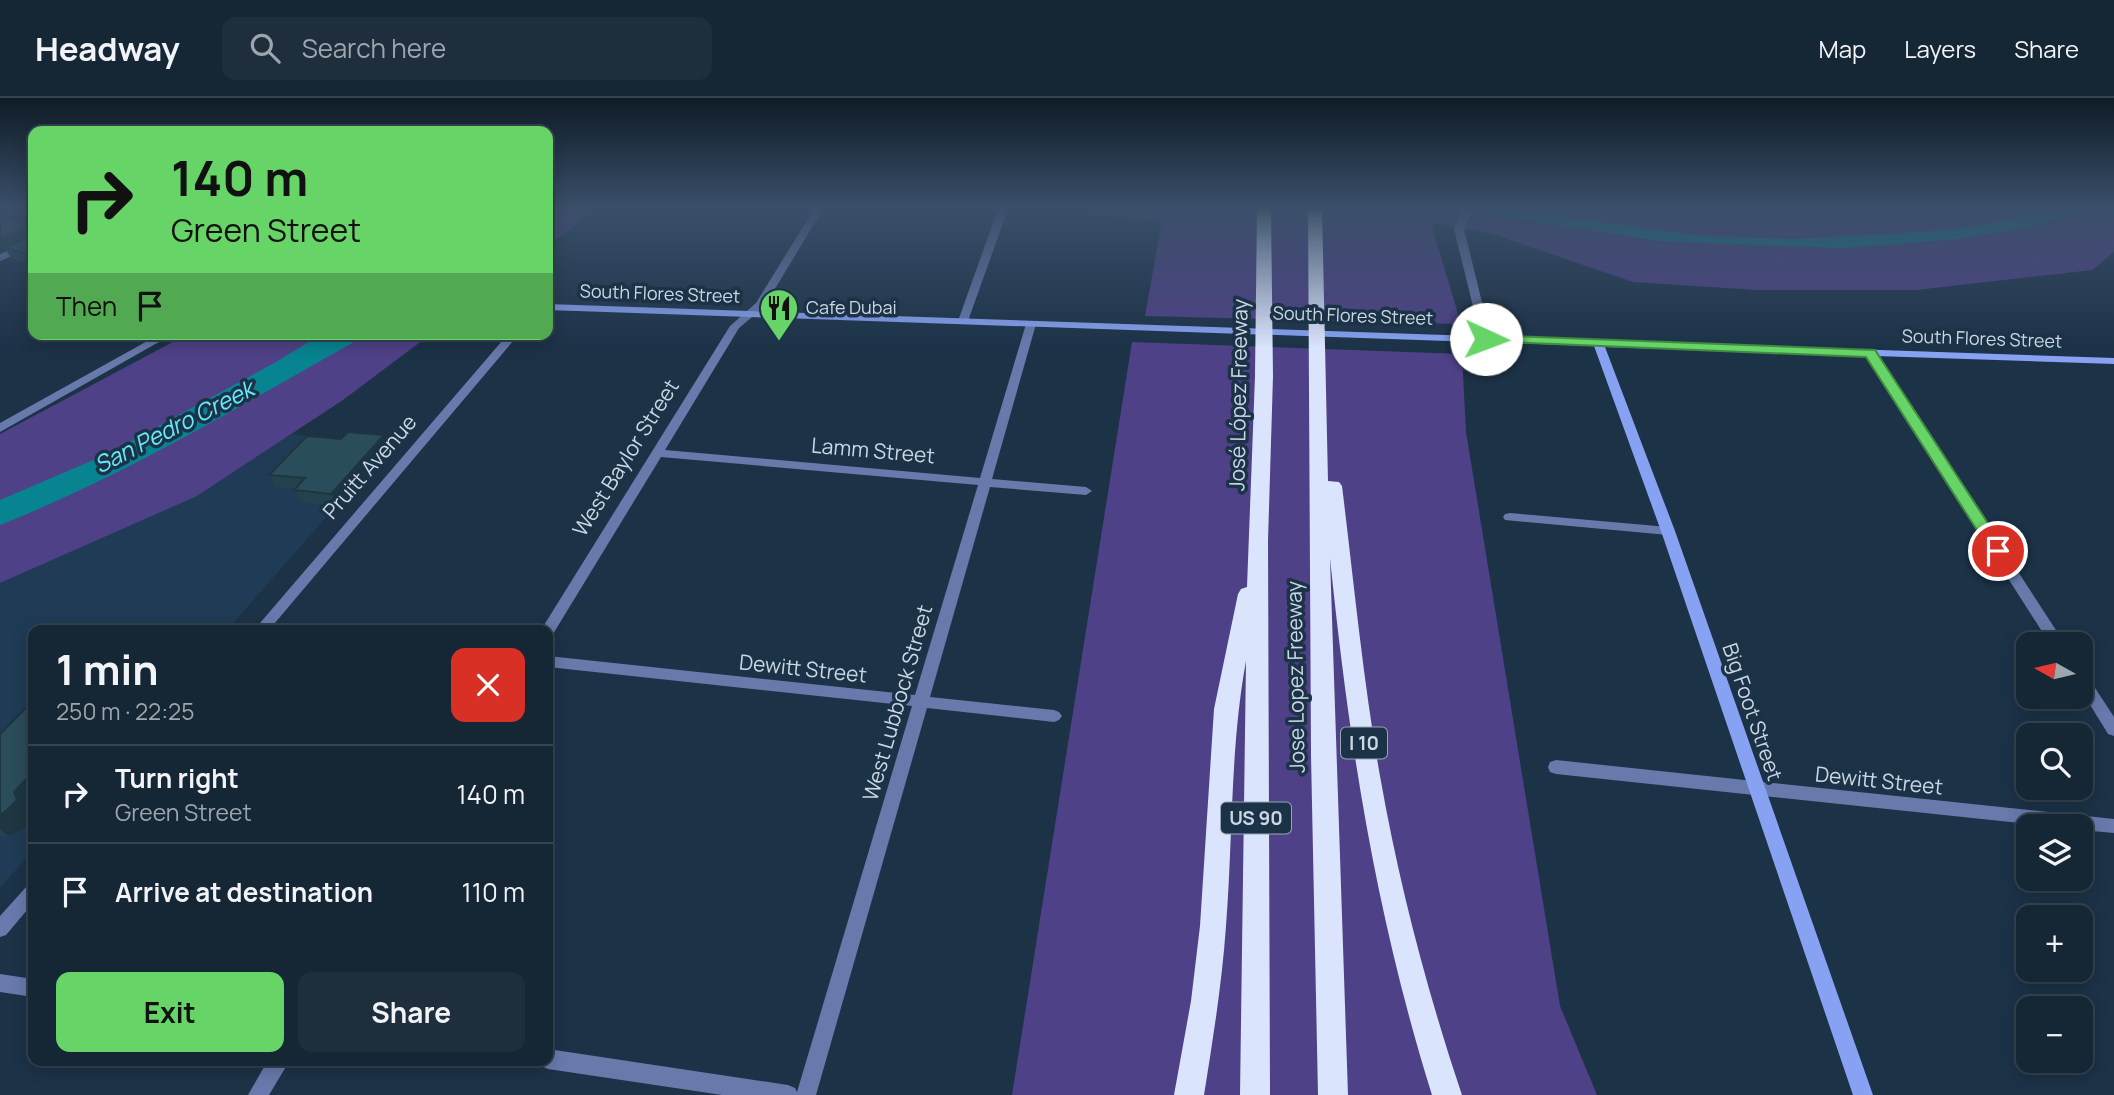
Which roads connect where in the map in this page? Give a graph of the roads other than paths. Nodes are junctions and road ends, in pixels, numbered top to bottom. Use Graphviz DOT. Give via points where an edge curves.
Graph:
graph roads {
  1 [pos="790,256"];
  2 [pos="986,256"];
  3 [pos="1264,256"];
  4 [pos="1316,256"];
  5 [pos="1466,256"];
  6 [pos="553,307"];
  7 [pos="748,314"];
  8 [pos="963,321"];
  9 [pos="1031,324"];
  10 [pos="1486,339"];
  11 [pos="157,340"];
  12 [pos="509,340"];
  13 [pos="1598,343"];
  14 [pos="1870,353"];
  15 [pos="2114,361"];
  16 [pos="1319,383"];
  17 [pos="0,428"];
  18 [pos="656,453"];
  19 [pos="986,482"];
  20 [pos="1086,491"];
  21 [pos="1510,517"];
  22 [pos="1668,531"];
  23 [pos="1258,541"];
  24 [pos="265,625"];
  25 [pos="551,625"];
  26 [pos="2050,632"];
  27 [pos="553,662"];
  28 [pos="2093,697"];
  29 [pos="919,703"];
  30 [pos="1054,716"];
  31 [pos="2114,730"];
  32 [pos="1556,767"];
  33 [pos="1757,789"];
  34 [pos="2114,827"];
  35 [pos="28,897"];
  36 [pos="0,929"];
  37 [pos="0,983"];
  38 [pos="28,987"];
  39 [pos="553,1060"];
  40 [pos="276,1066"];
  41 [pos="258,1095"];
  42 [pos="788,1095"];
  43 [pos="806,1095"];
  44 [pos="1189,1095"];
  45 [pos="1255,1095"];
  46 [pos="1333,1095"];
  47 [pos="1447,1095"];
  48 [pos="1863,1095"];
  1 -- 7 [label="street, West Baylor Street" via="760,305"];
  2 -- 8 [label="street"];
  3 -- 23 [label="highway, José López Freeway"];
  4 -- 16 [label="highway, I 10"];
  5 -- 10 [label="street"];
  6 -- 7 [label="main road, South Flores Street"];
  7 -- 8 [label="main road, South Flores Street"];
  7 -- 18 [label="street, West Baylor Street" via="735,326"];
  8 -- 9 [label="main road, South Flores Street"];
  9 -- 10 [label="main road, South Flores Street"];
  9 -- 19 [label="street, West Lubbock Street"];
  10 -- 13 [label="main road, South Flores Street"];
  11 -- 17 [label="street"];
  12 -- 24 [label="street, Pruitt Avenue"];
  13 -- 14 [label="main road, South Flores Street"];
  13 -- 22 [label="main road, Big Foot Street"];
  14 -- 15 [label="main road, South Flores Street"];
  14 -- 26 [label="street"];
  16 -- 46 [label="highway, Jose Lopez Freeway"];
  16 -- 47 [label="highway, I 10" via="1368,774 1398,924"];
  18 -- 19 [label="street, Lamm Street"];
  18 -- 25 [label="street, West Baylor Street"];
  19 -- 20 [label="street, Lamm Street"];
  19 -- 29 [label="street, West Lubbock Street"];
  21 -- 22 [label="street"];
  22 -- 33 [label="main road, Big Foot Street"];
  23 -- 44 [label="highway" via="1226,709 1213,926"];
  23 -- 45 [label="highway, Jose Lopez Freeway / US 90"];
  27 -- 29 [label="street, Dewitt Street"];
  28 -- 31 [label="street"];
  29 -- 30 [label="street, Dewitt Street"];
  29 -- 43 [label="street, West Lubbock Street"];
  32 -- 33 [label="street, Dewitt Street"];
  33 -- 34 [label="street, Dewitt Street"];
  33 -- 48 [label="main road, Big Foot Street"];
  35 -- 36 [label="street"];
  37 -- 38 [label="street"];
  39 -- 42 [label="street"];
  40 -- 41 [label="street"];
}
